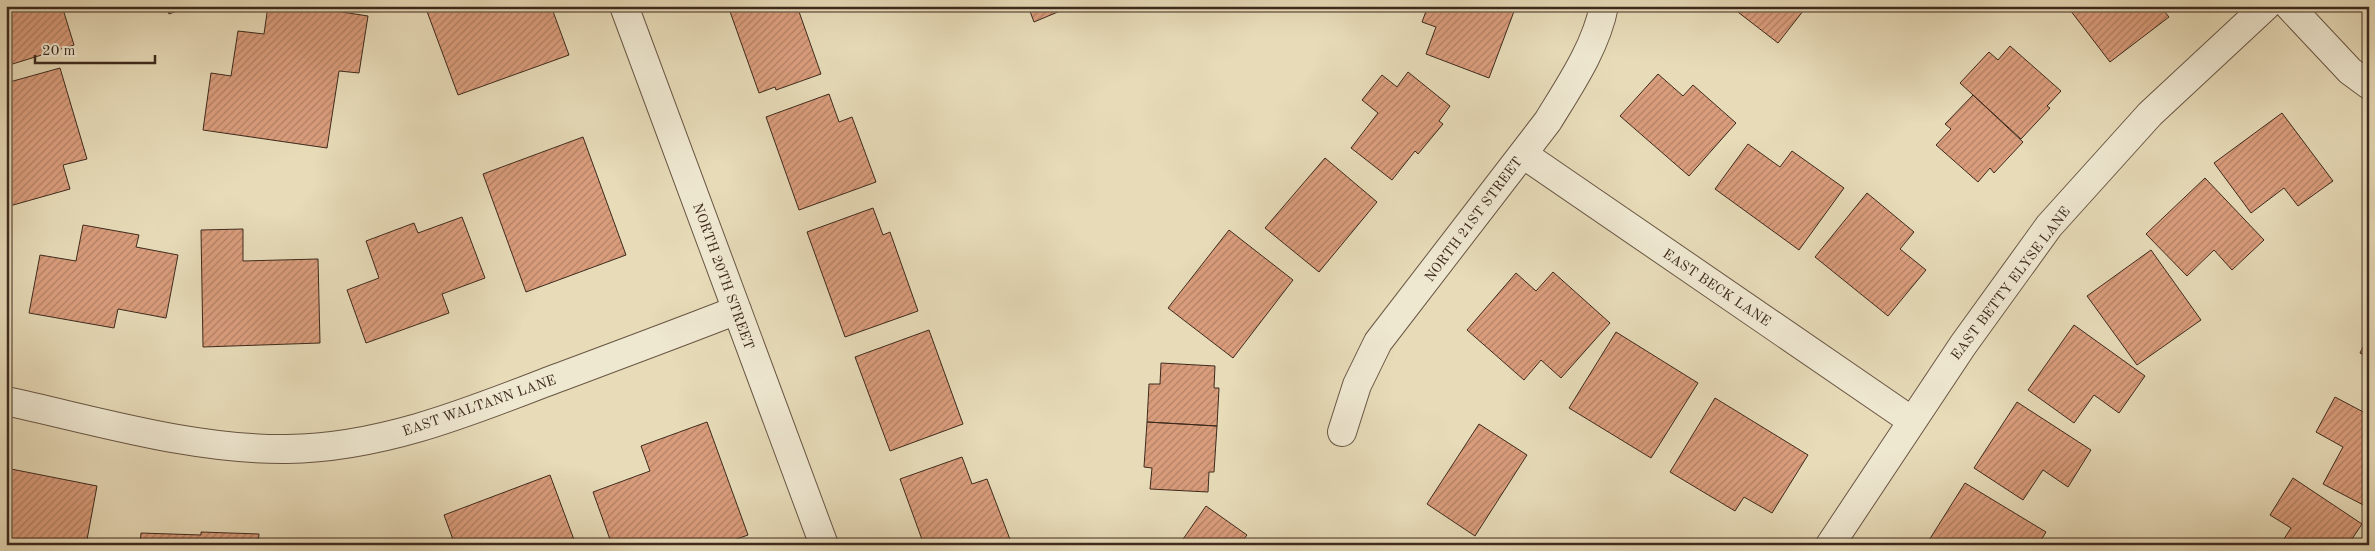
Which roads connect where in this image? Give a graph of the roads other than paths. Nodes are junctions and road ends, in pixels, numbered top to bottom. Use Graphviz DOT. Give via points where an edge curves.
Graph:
graph roads {
  1 [pos="624,6"];
  2 [pos="1604,6"];
  3 [pos="2266,6"];
  4 [pos="2289,6"];
  5 [pos="2369,85"];
  6 [pos="1523,154"];
  7 [pos="737,310"];
  8 [pos="6,401"];
  9 [pos="1912,421"];
  10 [pos="1342,432"];
  11 [pos="824,545"];
  12 [pos="1830,545"];
  1 -- 7 [label="street, NORTH 20TH STREET"];
  2 -- 6 [label="street, NORTH 21ST STREET" via="1600,26 1570,85"];
  3 -- 9 [label="street, EAST BETTY ELYSE LANE" via="2150,114 2049,226"];
  4 -- 5 [label="street" via="2350,71"];
  6 -- 9 [label="street, EAST BECK LANE"];
  6 -- 10 [label="street, NORTH 21ST STREET" via="1378,342 1357,385"];
  7 -- 8 [label="street, EAST WALTANN LANE" via="476,409 357,443 288,449 228,446 161,436"];
  7 -- 11 [label="street, NORTH 20TH STREET"];
  9 -- 12 [label="street, EAST BETTY ELYSE LANE"];
}
